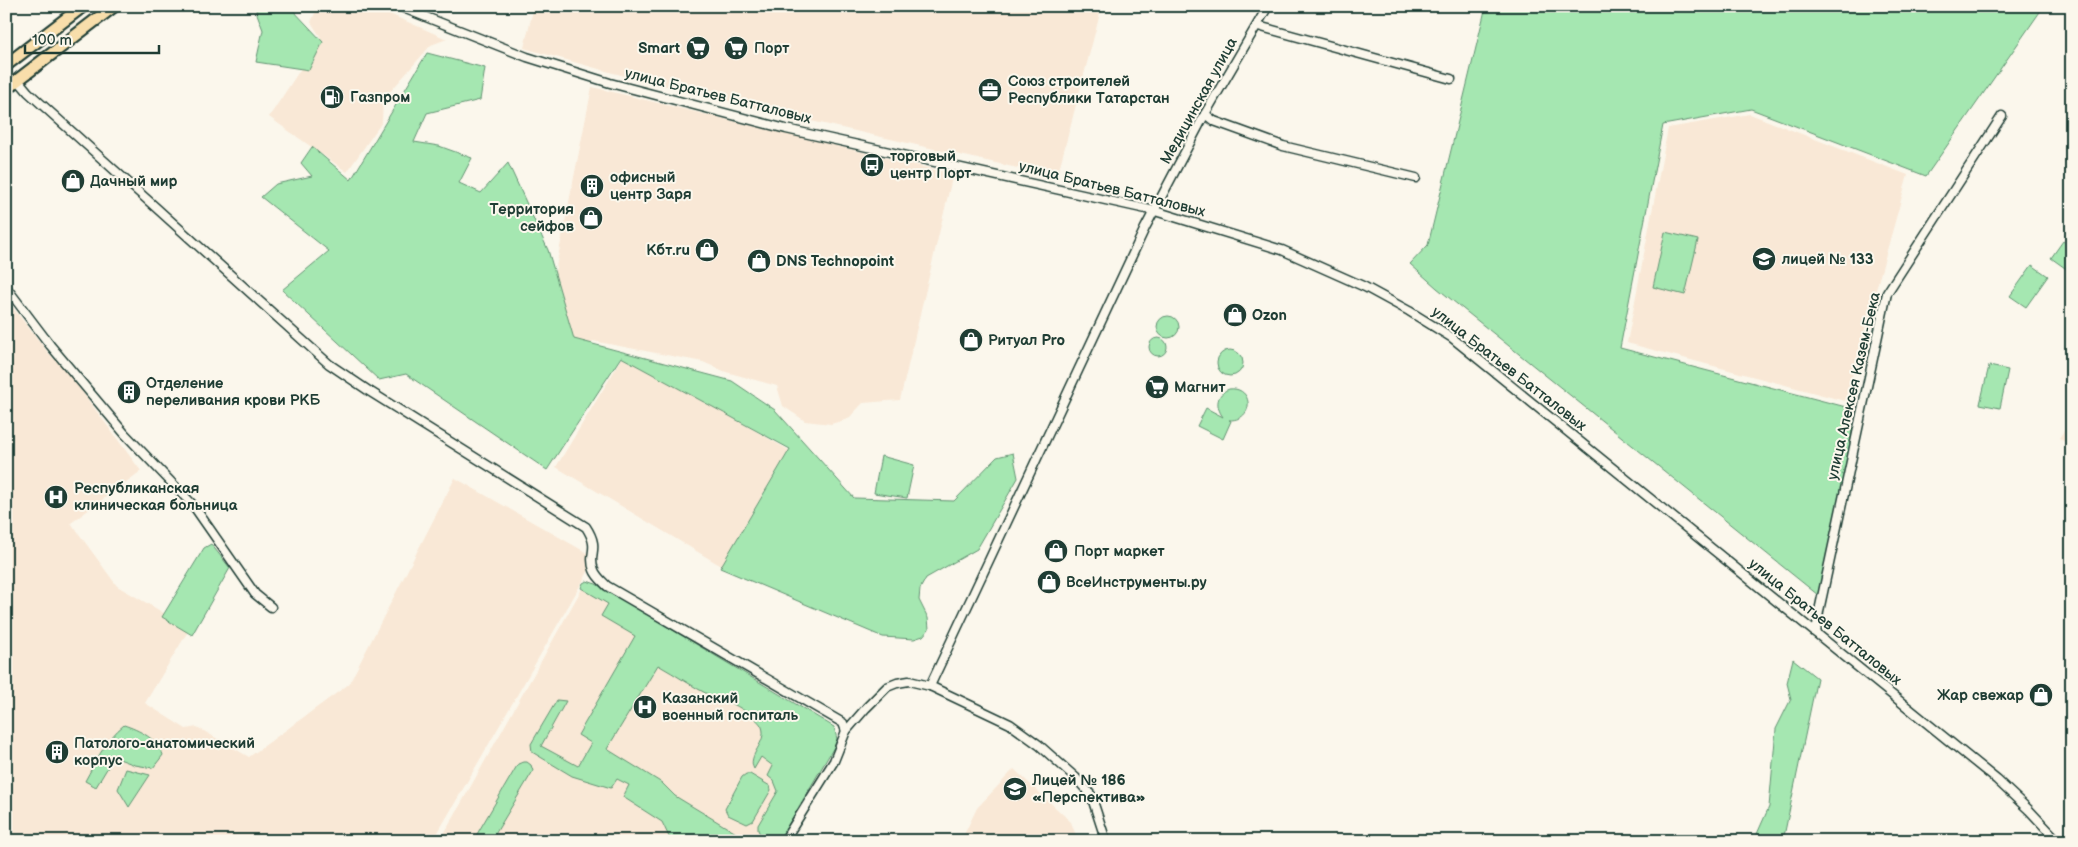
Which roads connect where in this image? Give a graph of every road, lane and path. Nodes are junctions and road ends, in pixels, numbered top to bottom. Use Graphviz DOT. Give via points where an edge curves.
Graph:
graph roads {
  1 [pos="83,6"];
  2 [pos="114,6"];
  3 [pos="398,6"];
  4 [pos="1268,6"];
  5 [pos="1258,26"];
  6 [pos="6,64"];
  7 [pos="1451,79"];
  8 [pos="18,80"];
  9 [pos="6,88"];
  10 [pos="1205,114"];
  11 [pos="2002,116"];
  12 [pos="1416,178"];
  13 [pos="1155,211"];
  14 [pos="6,287"];
  15 [pos="271,608"];
  16 [pos="1816,633"];
  17 [pos="930,686"];
  18 [pos="846,731"];
  19 [pos="784,841"];
  20 [pos="1106,841"];
  21 [pos="2058,841"];
  1 -- 6 [label="main road"];
  2 -- 8 [label="main road"];
  3 -- 13 [label="street, улица Братьев Батталовых" via="527,58 610,83 786,129"];
  4 -- 5 [label="street, Медицинская улица"];
  5 -- 7 [label="street"];
  5 -- 10 [label="street, Медицинская улица"];
  8 -- 9 [label="main road"];
  8 -- 18 [label="street" via="329,364 586,527 595,547 594,571 607,586 843,723"];
  10 -- 12 [label="street" via="1214,121 1283,146"];
  10 -- 13 [label="street, Медицинская улица"];
  11 -- 16 [label="street, улица Алексея Казем-Бека" via="1887,293"];
  13 -- 16 [label="street, улица Братьев Батталовых" via="1282,250 1365,287 1409,311 1451,338"];
  13 -- 17 [label="street, Медицинская улица"];
  14 -- 15 [label="street" via="125,434 193,505 255,594"];
  16 -- 21 [label="street, улица Братьев Батталовых" via="1997,780"];
  17 -- 18 [label="street" via="908,681 887,687"];
  17 -- 20 [label="street" via="1010,724 1039,745 1091,795"];
  18 -- 19 [label="street" via="834,760"];
}
